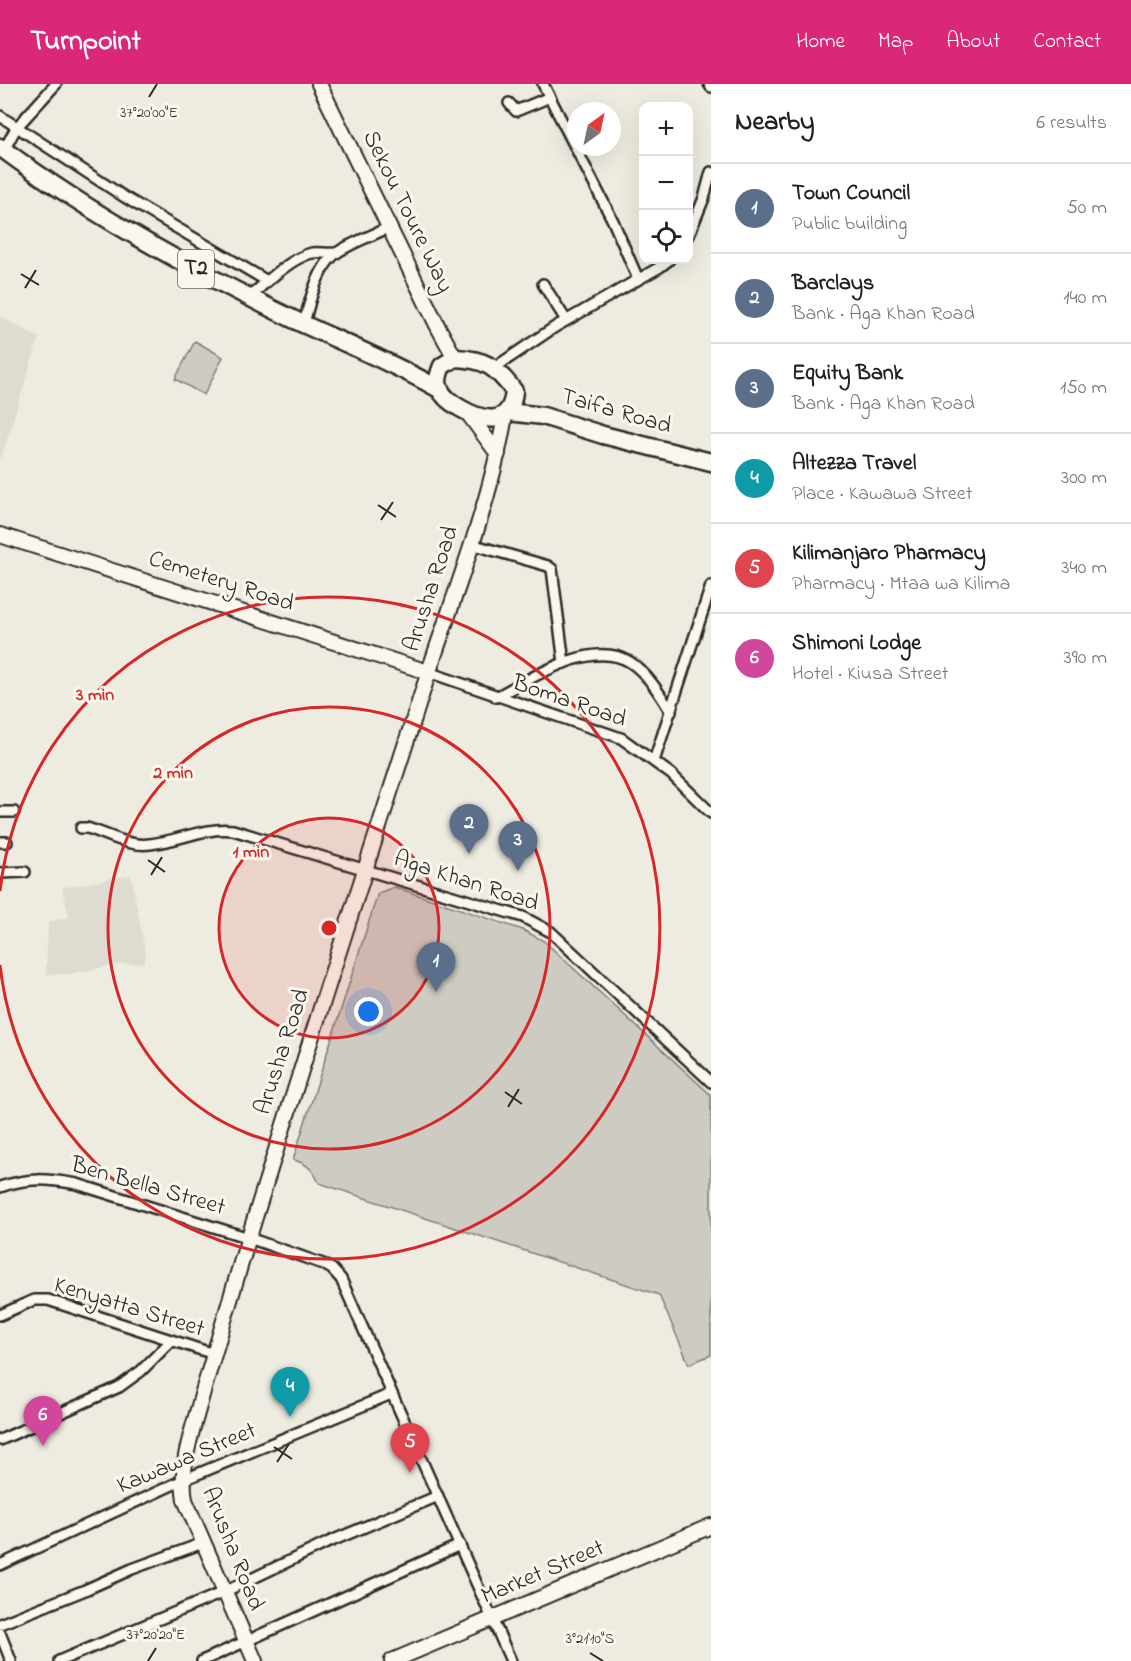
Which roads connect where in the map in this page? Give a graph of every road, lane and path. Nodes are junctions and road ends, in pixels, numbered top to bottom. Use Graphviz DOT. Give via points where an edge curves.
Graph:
graph roads {
  1 [pos="56,84"];
  2 [pos="319,84"];
  3 [pos="543,84"];
  4 [pos="550,97"];
  5 [pos="509,103"];
  6 [pos="0,116"];
  7 [pos="16,128"];
  8 [pos="2,149"];
  9 [pos="711,172"];
  10 [pos="708,200"];
  11 [pos="389,227"];
  12 [pos="693,228"];
  13 [pos="336,253"];
  14 [pos="664,264"];
  15 [pos="638,279"];
  16 [pos="267,281"];
  17 [pos="543,284"];
  18 [pos="250,297"];
  19 [pos="566,320"];
  20 [pos="304,324"];
  21 [pos="448,362"];
  22 [pos="494,368"];
  23 [pos="404,369"];
  24 [pos="439,389"];
  25 [pos="514,391"];
  26 [pos="467,412"];
  27 [pos="506,414"];
  28 [pos="543,416"];
  29 [pos="498,454"];
  30 [pos="711,462"];
  31 [pos="0,535"];
  32 [pos="471,544"];
  33 [pos="711,586"];
  34 [pos="564,663"];
  35 [pos="428,672"];
  36 [pos="496,697"];
  37 [pos="671,712"];
  38 [pos="654,761"];
  39 [pos="0,812"];
  40 [pos="14,812"];
  41 [pos="711,813"];
  42 [pos="81,828"];
  43 [pos="366,870"];
  44 [pos="25,872"];
  45 [pos="0,873"];
  46 [pos="711,1083"];
  47 [pos="0,1186"];
  48 [pos="249,1238"];
  49 [pos="0,1315"];
  50 [pos="171,1341"];
  51 [pos="214,1354"];
  52 [pos="391,1394"];
  53 [pos="0,1440"];
  54 [pos="183,1480"];
  55 [pos="438,1496"];
  56 [pos="711,1526"];
  57 [pos="203,1543"];
  58 [pos="460,1545"];
  59 [pos="0,1564"];
  60 [pos="224,1592"];
  61 [pos="493,1618"];
  62 [pos="0,1624"];
  63 [pos="0,1633"];
  64 [pos="246,1642"];
  65 [pos="2,1645"];
  66 [pos="10,1661"];
  67 [pos="59,1661"];
  68 [pos="202,1661"];
  69 [pos="255,1661"];
  70 [pos="392,1661"];
  71 [pos="511,1661"];
  1 -- 7 [label="street"];
  2 -- 11 [label="main road, Sekou Toure Way"];
  3 -- 4 [label="street"];
  4 -- 5 [label="street" via="516,111"];
  4 -- 15 [label="street"];
  6 -- 7 [label="street"];
  7 -- 8 [label="street"];
  7 -- 16 [label="street"];
  8 -- 18 [label="highway, T2" via="100,215"];
  9 -- 10 [label="street"];
  10 -- 12 [label="street"];
  11 -- 13 [label="street"];
  11 -- 21 [label="main road, Sekou Toure Way"];
  13 -- 16 [label="street" via="305,255"];
  13 -- 20 [label="street" via="311,293"];
  14 -- 15 [label="street"];
  15 -- 19 [label="street"];
  16 -- 18 [label="street"];
  17 -- 19 [label="street"];
  18 -- 20 [label="highway, T2"];
  19 -- 22 [label="street"];
  20 -- 23 [label="highway, T2"];
  21 -- 22 [label="highway, T2" via="471,358"];
  21 -- 23 [label="highway, T2"];
  21 -- 24 [label="highway" via="438,377"];
  22 -- 25 [label="highway, T2"];
  23 -- 24 [label="highway, T2"];
  24 -- 26 [label="highway, T2"];
  25 -- 27 [label="highway"];
  25 -- 28 [label="highway, Taifa Road / T2"];
  26 -- 27 [label="highway, T2" via="493,420"];
  26 -- 29 [label="main road"];
  27 -- 28 [label="highway, Taifa Road / T2"];
  27 -- 29 [label="main road, Arusha Road"];
  28 -- 30 [label="highway, Taifa Road / T2"];
  29 -- 32 [label="main road, Arusha Road"];
  31 -- 35 [label="main road, Cemetery Road"];
  32 -- 34 [label="street" via="552,569"];
  32 -- 35 [label="main road, Arusha Road"];
  33 -- 37 [label="street"];
  34 -- 36 [label="street"];
  34 -- 37 [label="street" via="603,655 630,662 654,686"];
  35 -- 36 [label="street, Boma Road"];
  35 -- 43 [label="main road, Arusha Road"];
  36 -- 38 [label="street, Boma Road" via="621,738"];
  37 -- 38 [label="street"];
  38 -- 41 [label="street, Boma Road"];
  39 -- 40 [label="street"];
  42 -- 43 [label="street, Aga Khan Road" via="141,844 206,830 233,830"];
  43 -- 46 [label="street, Aga Khan Road" via="523,917 551,932"];
  43 -- 48 [label="main road, Arusha Road"];
  44 -- 45 [label="street"];
  47 -- 48 [label="street, Ben Bella Street" via="22,1180 77,1184"];
  48 -- 51 [label="main road, Arusha Road"];
  48 -- 52 [label="street, Ben Bella Street" via="332,1269 341,1279"];
  49 -- 50 [label="street, Kenyatta Street" via="34,1300 48,1299"];
  50 -- 51 [label="street, Kenyatta Street"];
  50 -- 53 [label="street" via="119,1387"];
  51 -- 54 [label="main road, Arusha Road" via="187,1450"];
  52 -- 54 [label="street, Kawawa Street"];
  52 -- 55 [label="street, Ben Bella Street"];
  54 -- 57 [label="main road, Arusha Road" via="185,1500"];
  54 -- 59 [label="street, Kawawa Street"];
  55 -- 58 [label="street, Ben Bella Street"];
  55 -- 60 [label="street" via="386,1516"];
  56 -- 61 [label="main road, Market Street"];
  57 -- 60 [label="main road, Arusha Road"];
  57 -- 62 [label="street"];
  58 -- 61 [label="street, Ben Bella Street"];
  58 -- 64 [label="street"];
  60 -- 64 [label="main road, Arusha Road"];
  60 -- 67 [label="street"];
  61 -- 70 [label="main road, Market Street"];
  61 -- 71 [label="street, Ben Bella Street"];
  63 -- 65 [label="street"];
  64 -- 68 [label="street"];
  64 -- 69 [label="main road, Arusha Road"];
  65 -- 66 [label="street"];
}
